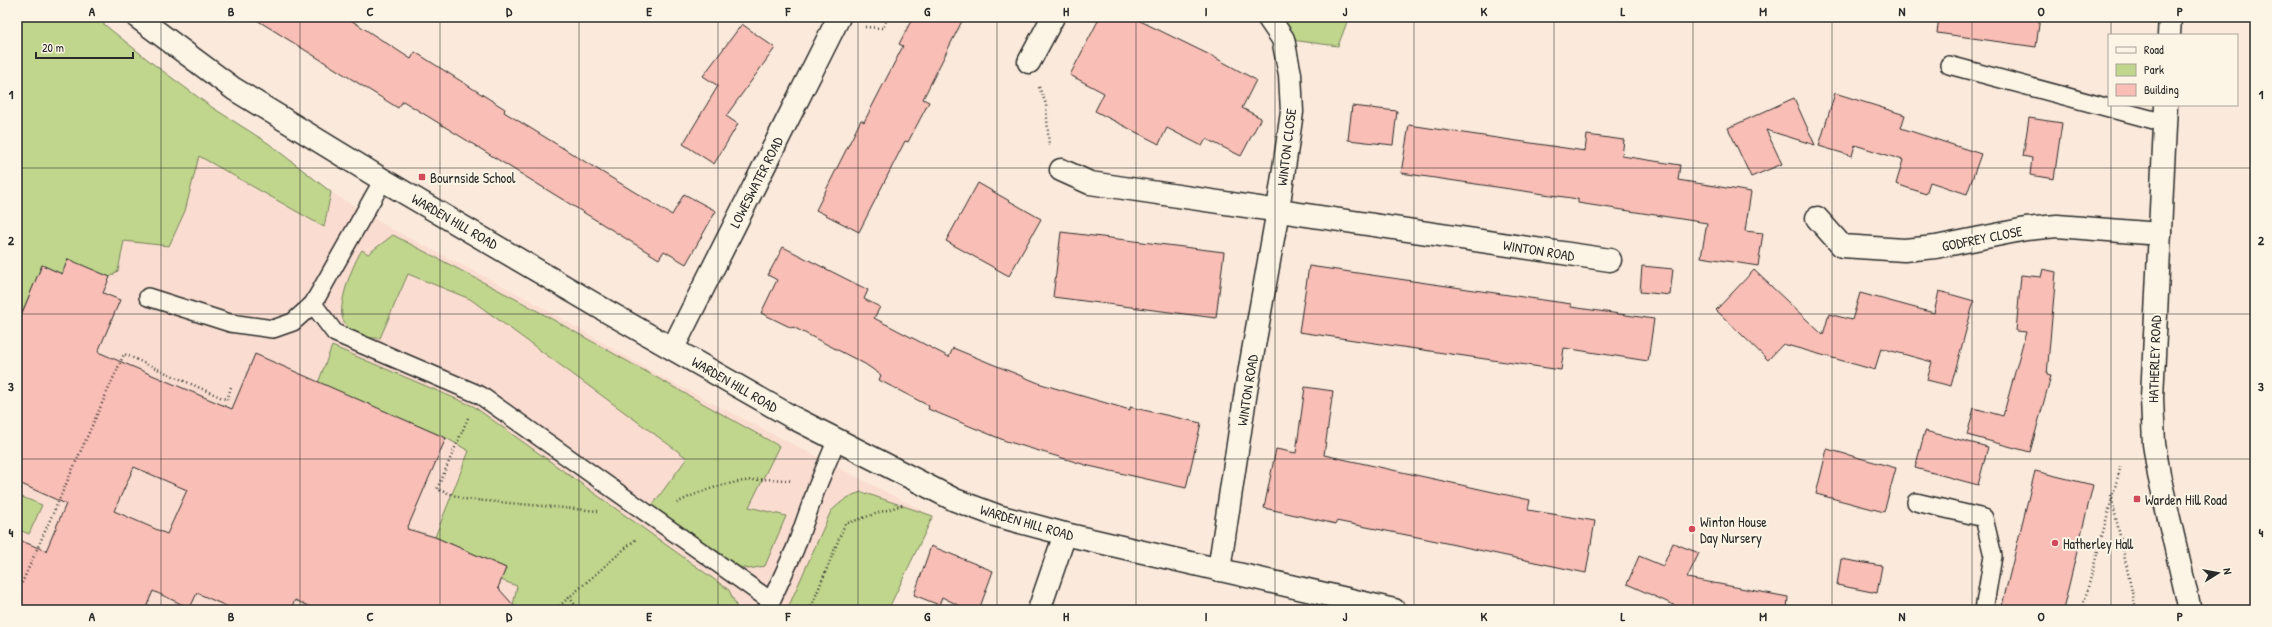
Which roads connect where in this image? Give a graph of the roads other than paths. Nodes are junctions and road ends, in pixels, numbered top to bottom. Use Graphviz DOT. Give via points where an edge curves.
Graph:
graph roads {
  1 [pos="137,17"];
  2 [pos="839,17"];
  3 [pos="1053,17"];
  4 [pos="1268,17"];
  5 [pos="2170,17"];
  6 [pos="2169,34"];
  7 [pos="1029,62"];
  8 [pos="1949,65"];
  9 [pos="2108,101"];
  10 [pos="2130,106"];
  11 [pos="2165,114"];
  12 [pos="1061,170"];
  13 [pos="383,180"];
  14 [pos="1278,210"];
  15 [pos="1817,218"];
  16 [pos="2160,234"];
  17 [pos="1610,260"];
  18 [pos="148,297"];
  19 [pos="313,304"];
  20 [pos="673,348"];
  21 [pos="837,439"];
  22 [pos="1916,502"];
  23 [pos="1065,534"];
  24 [pos="1219,570"];
  25 [pos="769,606"];
  26 [pos="1039,610"];
  27 [pos="1394,610"];
  28 [pos="1984,610"];
  29 [pos="2190,610"];
  1 -- 13 [label="street, WARDEN HILL ROAD" via="234,89"];
  2 -- 20 [label="street, LOWESWATER ROAD"];
  3 -- 7 [label="street"];
  4 -- 14 [label="street, WINTON CLOSE" via="1283,40 1292,112"];
  5 -- 6 [label="street"];
  8 -- 9 [label="lane"];
  10 -- 11 [label="lane"];
  11 -- 16 [label="street, HATHERLEY ROAD"];
  12 -- 14 [label="street, WINTON ROAD" via="1090,183"];
  13 -- 19 [label="lane"];
  13 -- 20 [label="street, WARDEN HILL ROAD"];
  14 -- 17 [label="street, WINTON ROAD"];
  14 -- 24 [label="street, WINTON ROAD" via="1246,391"];
  15 -- 16 [label="street, GODFREY CLOSE" via="1842,246 1904,250 2057,226"];
  16 -- 29 [label="street, HATHERLEY ROAD" via="2152,398 2154,444 2164,501"];
  18 -- 19 [label="lane" via="230,323 273,329 293,322"];
  19 -- 25 [label="lane" via="335,332 480,395"];
  20 -- 21 [label="street, WARDEN HILL ROAD" via="792,417"];
  21 -- 23 [label="street, WARDEN HILL ROAD" via="955,500 998,516"];
  21 -- 25 [label="lane" via="795,549"];
  22 -- 28 [label="lane" via="1984,518 1993,556"];
  23 -- 24 [label="street, WARDEN HILL ROAD"];
  23 -- 26 [label="street"];
  24 -- 27 [label="street, WARDEN HILL ROAD"];
}
